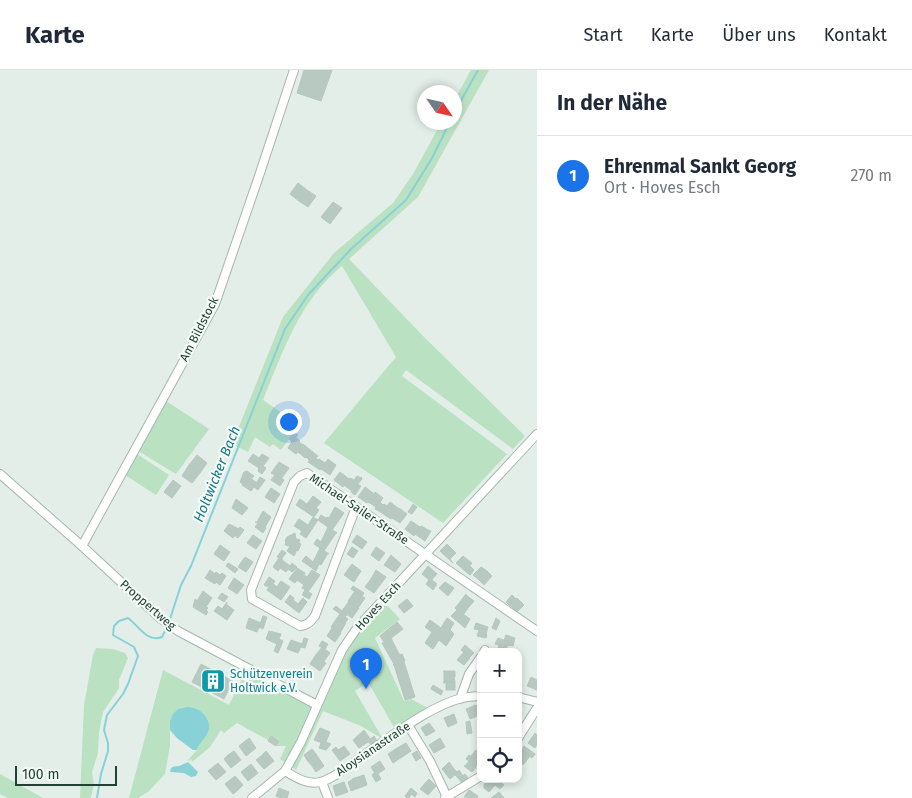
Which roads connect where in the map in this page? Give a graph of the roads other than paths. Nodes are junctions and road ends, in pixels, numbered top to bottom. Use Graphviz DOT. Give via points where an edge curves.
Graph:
graph roads {
  1 [pos="294,70"];
  2 [pos="537,434"];
  3 [pos="0,474"];
  4 [pos="356,507"];
  5 [pos="82,546"];
  6 [pos="426,555"];
  7 [pos="537,631"];
  8 [pos="477,662"];
  9 [pos="477,697"];
  10 [pos="522,698"];
  11 [pos="460,699"];
  12 [pos="537,702"];
  13 [pos="317,705"];
  14 [pos="537,708"];
  15 [pos="408,725"];
  16 [pos="522,733"];
  17 [pos="285,771"];
  18 [pos="477,778"];
  19 [pos="322,782"];
  20 [pos="446,797"];
  21 [pos="252,798"];
  22 [pos="328,798"];
  1 -- 5 [label="street, Am Bildstock" via="214,304"];
  2 -- 6 [label="street, Hoves Esch"];
  3 -- 5 [label="street, Proppertweg"];
  4 -- 4 [label="street, Michael-Sailer-Straße" via="310,622 300,626 252,600 251,590 294,482 300,476 307,473"];
  4 -- 6 [label="street, Michael-Sailer-Straße"];
  5 -- 13 [label="street, Proppertweg" via="178,631"];
  6 -- 7 [label="street, Michael-Sailer-Straße"];
  6 -- 13 [label="street, Hoves Esch" via="357,628 342,650"];
  8 -- 11 [label="street"];
  9 -- 11 [label="street, Aloysianastraße"];
  10 -- 12 [label="street"];
  11 -- 15 [label="street, Aloysianastraße"];
  13 -- 17 [label="street, Hoves Esch"];
  14 -- 16 [label="street"];
  15 -- 19 [label="street, Aloysianastraße"];
  15 -- 20 [label="street" via="430,761"];
  17 -- 19 [label="street, Aloysianastraße" via="312,783"];
  17 -- 21 [label="street, Hoves Esch"];
  18 -- 20 [label="street"];
  19 -- 22 [label="street"];
}
